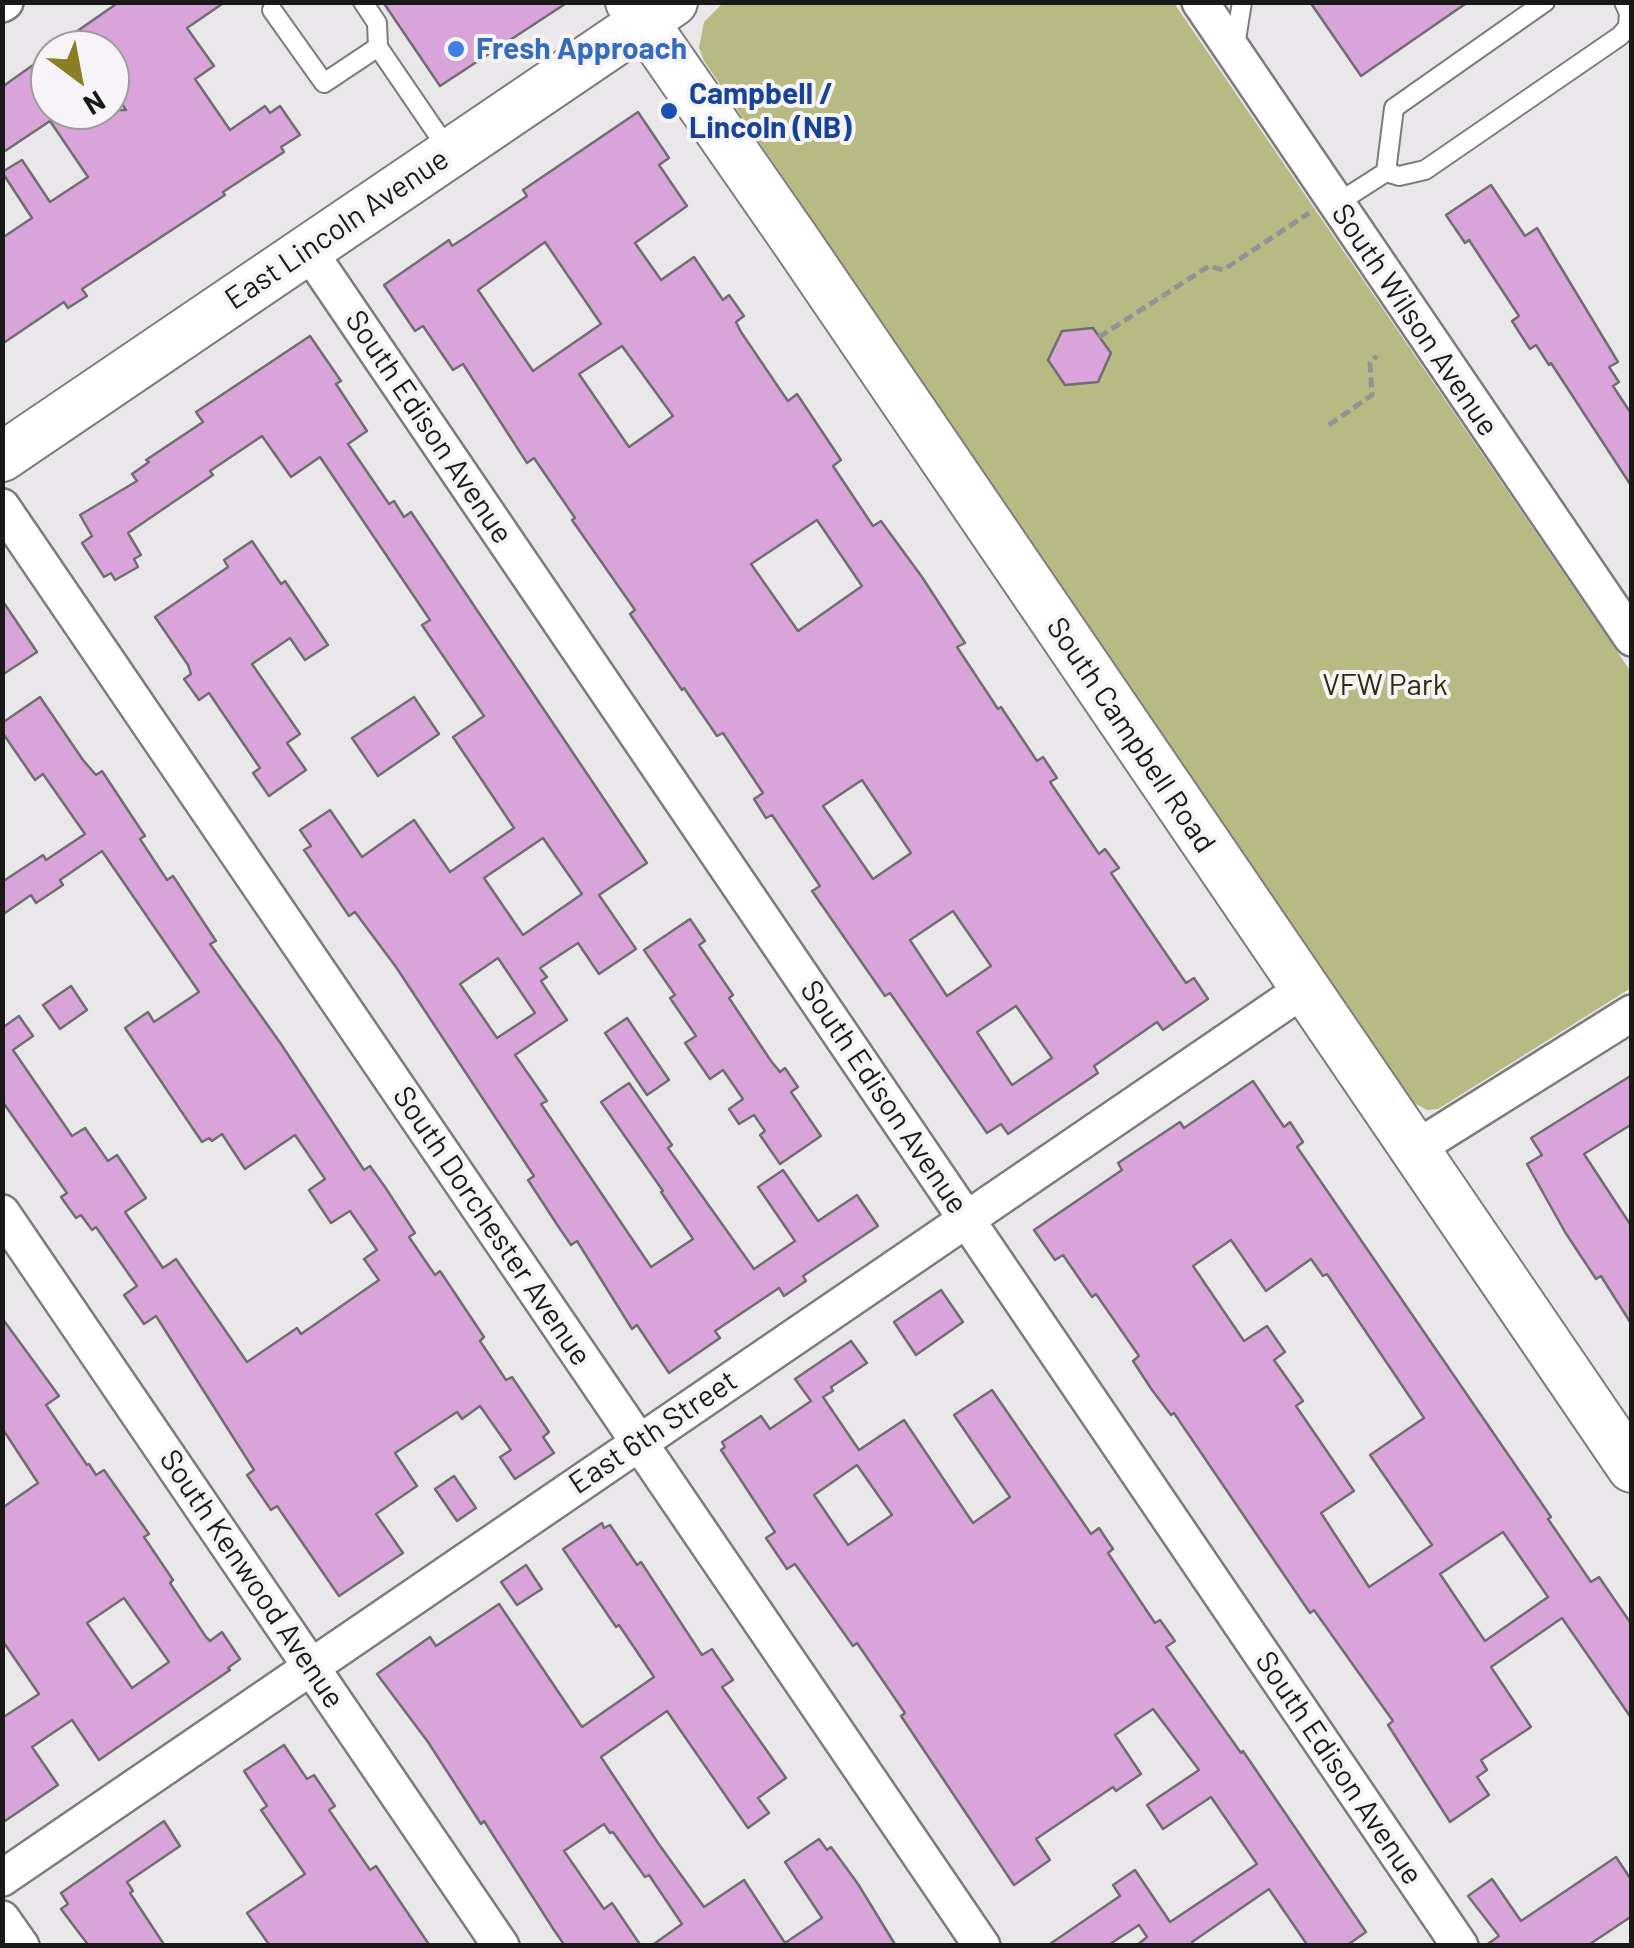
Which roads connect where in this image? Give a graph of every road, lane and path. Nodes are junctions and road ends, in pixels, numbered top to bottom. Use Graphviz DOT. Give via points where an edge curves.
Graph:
graph roads {
  1 [pos="363,2"];
  2 [pos="1200,2"];
  3 [pos="1242,2"];
  4 [pos="1545,2"];
  5 [pos="1624,2"];
  6 [pos="274,5"];
  7 [pos="648,9"];
  8 [pos="378,47"];
  9 [pos="1234,52"];
  10 [pos="450,153"];
  11 [pos="1386,172"];
  12 [pos="1334,201"];
  13 [pos="308,250"];
  14 [pos="1100,337"];
  15 [pos="1378,356"];
  16 [pos="1329,425"];
  17 [pos="2,457"];
  18 [pos="2,507"];
  19 [pos="1632,638"];
  20 [pos="1304,989"];
  21 [pos="1632,1013"];
  22 [pos="1415,1150"];
  23 [pos="2,1213"];
  24 [pos="966,1218"];
  25 [pos="639,1442"];
  26 [pos="1632,1468"];
  27 [pos="311,1666"];
  28 [pos="2,1878"];
  29 [pos="2,1919"];
  30 [pos="21,1946"];
  31 [pos="502,1946"];
  32 [pos="982,1946"];
  33 [pos="1460,1946"];
  1 -- 8 [label="lane" via="376,23"];
  2 -- 9 [label="street, South Wilson Avenue"];
  3 -- 9 [label="lane"];
  4 -- 11 [label="lane" via="1394,108"];
  5 -- 11 [label="lane" via="1628,28 1620,36 1425,170"];
  6 -- 8 [label="lane" via="324,83"];
  7 -- 10 [label="street, East Lincoln Avenue"];
  7 -- 20 [label="street, South Campbell Road" via="798,244"];
  8 -- 10 [label="lane"];
  9 -- 12 [label="street, South Wilson Avenue"];
  10 -- 13 [label="street, East Lincoln Avenue"];
  11 -- 12 [label="lane"];
  12 -- 14 [label="path" via="1223,270 1209,266"];
  12 -- 19 [label="street, South Wilson Avenue"];
  13 -- 17 [label="street, East Lincoln Avenue"];
  13 -- 24 [label="street, South Edison Avenue"];
  15 -- 16 [label="path" via="1370,363 1372,395"];
  18 -- 25 [label="street, South Dorchester Avenue"];
  20 -- 22 [label="street, South Campbell Road"];
  20 -- 24 [label="street, East 6th Street"];
  21 -- 22 [label="street"];
  22 -- 26 [label="street, South Campbell Road"];
  23 -- 27 [label="street, South Kenwood Avenue"];
  24 -- 25 [label="street, East 6th Street"];
  24 -- 33 [label="street, South Edison Avenue"];
  25 -- 27 [label="street, East 6th Street"];
  25 -- 32 [label="street, South Dorchester Avenue"];
  27 -- 28 [label="street, East 6th Street"];
  27 -- 31 [label="street, South Kenwood Avenue"];
  29 -- 30 [label="street"];
}
